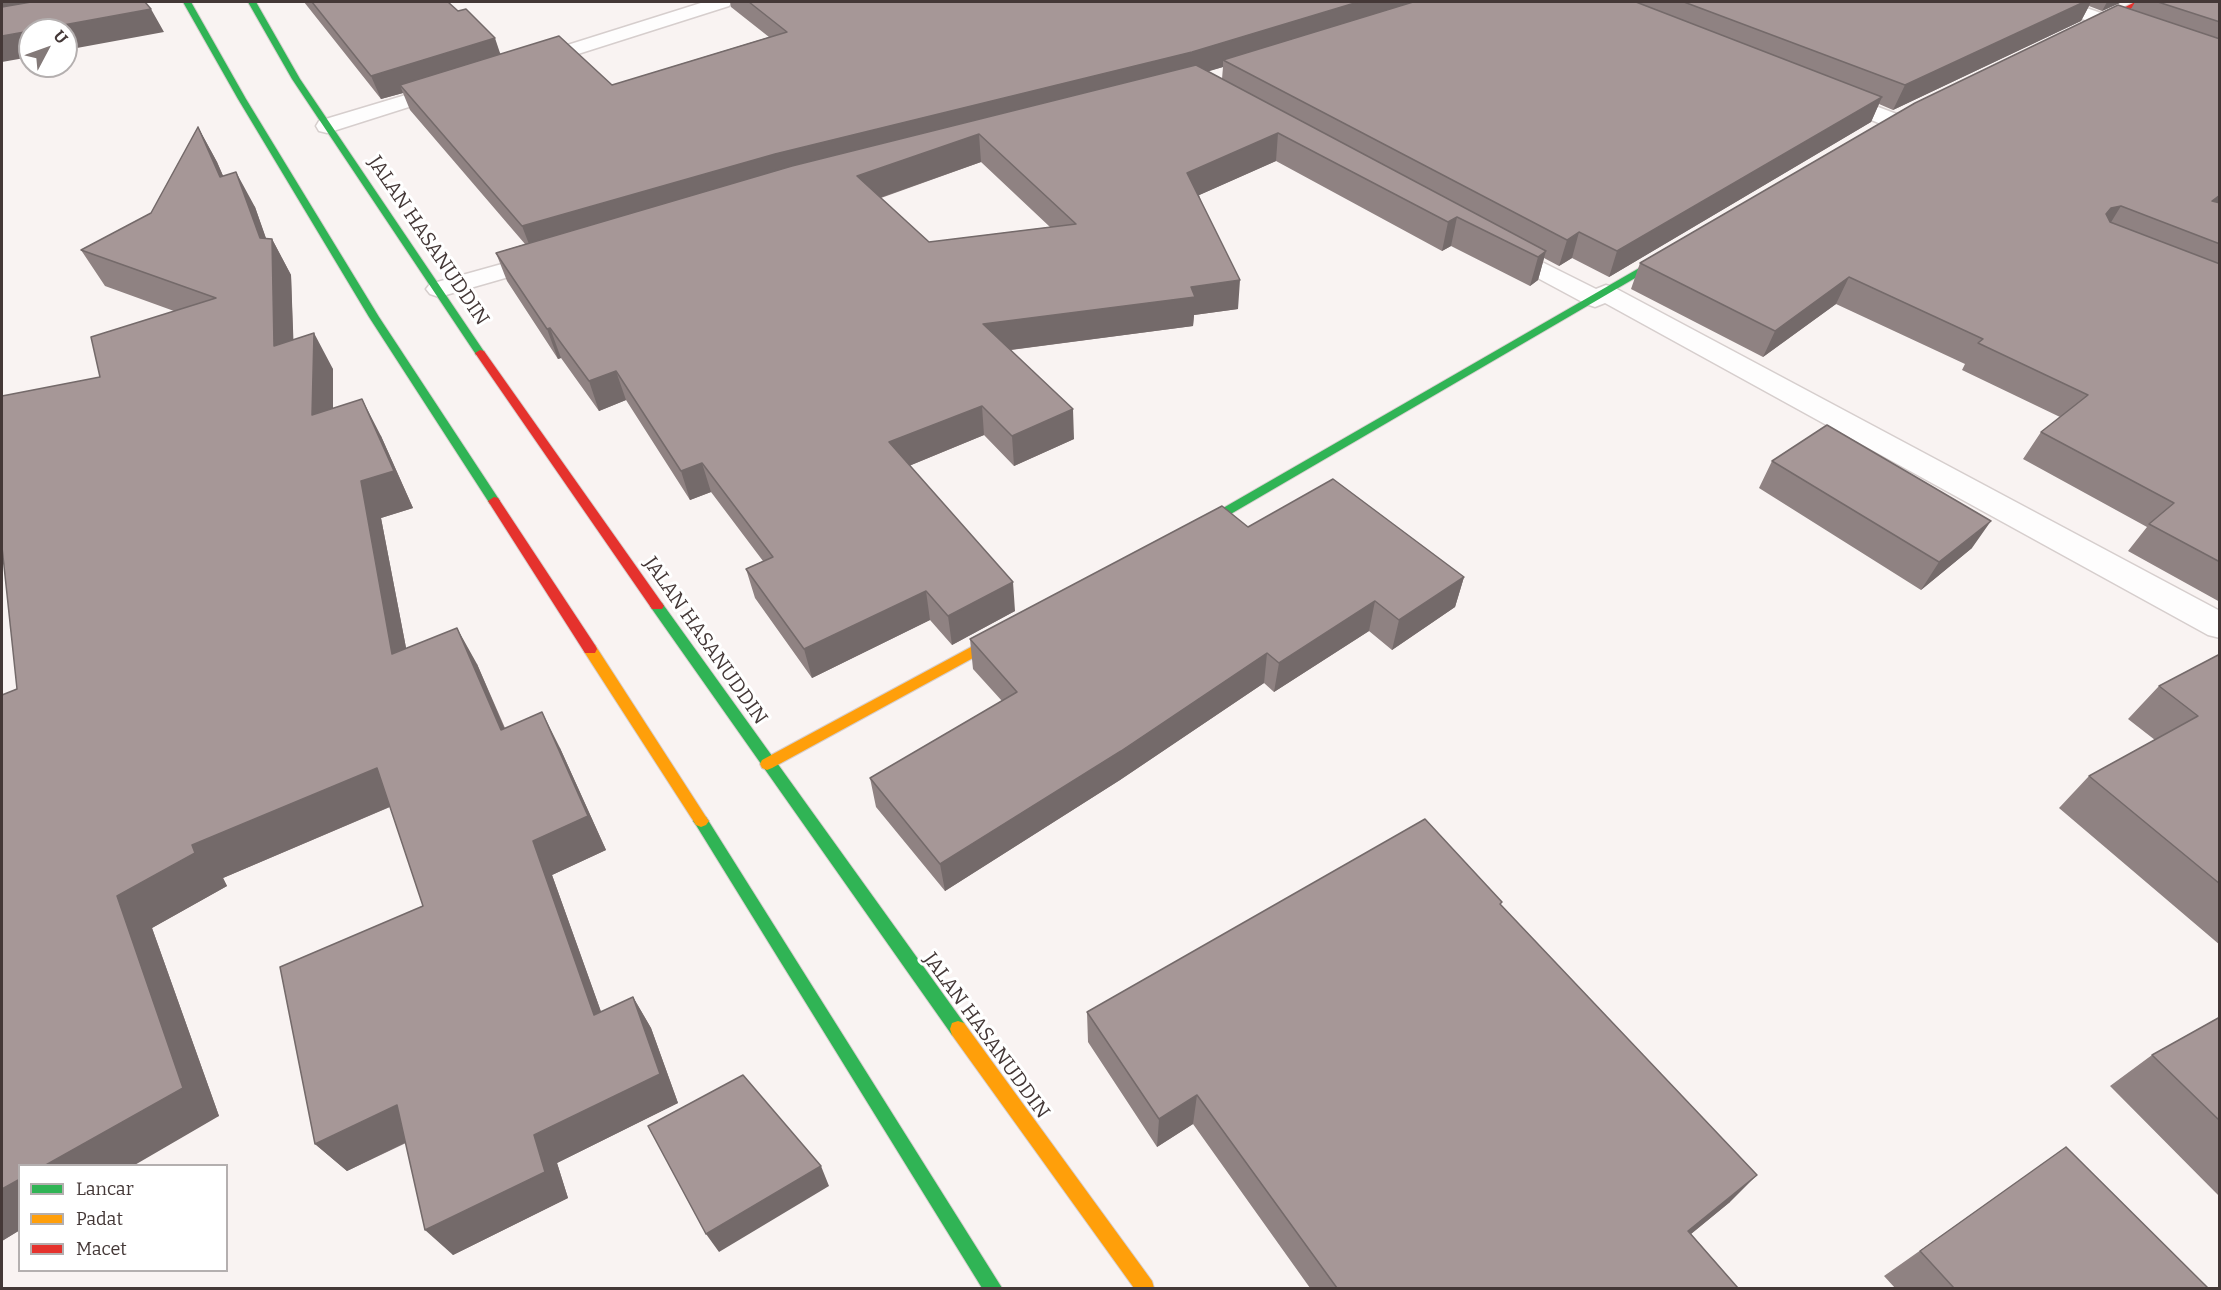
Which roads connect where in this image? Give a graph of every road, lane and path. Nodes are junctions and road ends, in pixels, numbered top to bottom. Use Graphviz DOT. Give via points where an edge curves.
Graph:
graph roads {
  1 [pos="187,2"];
  2 [pos="252,2"];
  3 [pos="722,2"];
  4 [pos="2052,2"];
  5 [pos="2140,2"];
  6 [pos="2104,20"];
  7 [pos="2073,35"];
  8 [pos="2220,62"];
  9 [pos="506,71"];
  10 [pos="472,81"];
  11 [pos="1810,87"];
  12 [pos="1900,119"];
  13 [pos="327,126"];
  14 [pos="1874,133"];
  15 [pos="1483,238"];
  16 [pos="1686,243"];
  17 [pos="562,254"];
  18 [pos="439,289"];
  19 [pos="1601,296"];
  20 [pos="1176,540"];
  21 [pos="1019,626"];
  22 [pos="2220,626"];
  23 [pos="767,764"];
  24 [pos="993,1288"];
  25 [pos="1145,1288"];
  1 -- 24 [label="street" via="374,317 695,811"];
  2 -- 13 [label="street, JALAN HASANUDDIN"];
  3 -- 9 [label="street"];
  4 -- 6 [label="street"];
  5 -- 6 [label="street"];
  6 -- 7 [label="street"];
  6 -- 8 [label="street"];
  10 -- 13 [label="street"];
  11 -- 12 [label="street"];
  12 -- 14 [label="street"];
  13 -- 18 [label="street, JALAN HASANUDDIN"];
  15 -- 19 [label="street"];
  16 -- 19 [label="street"];
  17 -- 18 [label="street"];
  18 -- 23 [label="street, JALAN HASANUDDIN"];
  19 -- 20 [label="street"];
  19 -- 22 [label="street"];
  21 -- 23 [label="street"];
  23 -- 25 [label="street, JALAN HASANUDDIN"];
}
